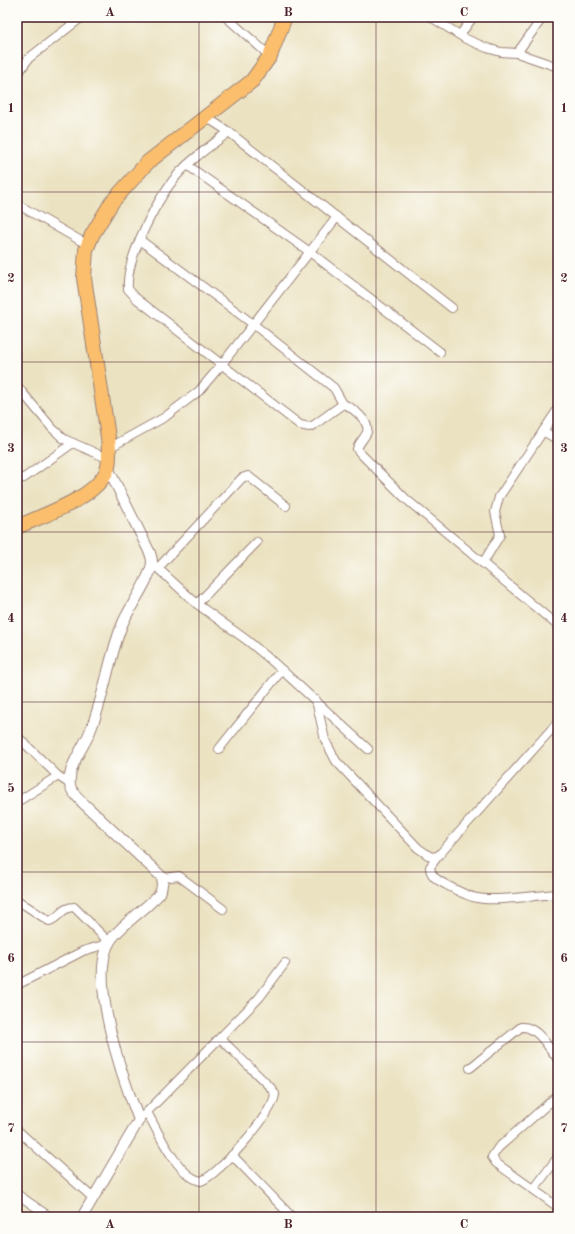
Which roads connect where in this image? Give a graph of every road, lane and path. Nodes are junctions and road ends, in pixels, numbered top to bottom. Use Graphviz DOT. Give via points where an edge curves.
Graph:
graph roads {
  1 [pos="82,17"];
  2 [pos="226,17"];
  3 [pos="285,17"];
  4 [pos="431,17"];
  5 [pos="473,17"];
  6 [pos="543,17"];
  7 [pos="72,20"];
  8 [pos="460,35"];
  9 [pos="518,53"];
  10 [pos="270,56"];
  11 [pos="558,67"];
  12 [pos="17,75"];
  13 [pos="206,117"];
  14 [pos="229,132"];
  15 [pos="187,165"];
  16 [pos="17,204"];
  17 [pos="337,217"];
  18 [pos="140,240"];
  19 [pos="88,245"];
  20 [pos="310,252"];
  21 [pos="452,308"];
  22 [pos="253,324"];
  23 [pos="440,352"];
  24 [pos="222,364"];
  25 [pos="17,386"];
  26 [pos="343,404"];
  27 [pos="558,409"];
  28 [pos="543,431"];
  29 [pos="558,440"];
  30 [pos="73,443"];
  31 [pos="108,458"];
  32 [pos="17,479"];
  33 [pos="286,506"];
  34 [pos="17,527"];
  35 [pos="257,542"];
  36 [pos="483,563"];
  37 [pos="155,565"];
  38 [pos="197,604"];
  39 [pos="558,626"];
  40 [pos="282,670"];
  41 [pos="316,700"];
  42 [pos="557,724"];
  43 [pos="17,736"];
  44 [pos="219,749"];
  45 [pos="368,749"];
  46 [pos="58,776"];
  47 [pos="70,784"];
  48 [pos="17,802"];
  49 [pos="438,856"];
  50 [pos="163,878"];
  51 [pos="558,894"];
  52 [pos="17,900"];
  53 [pos="223,909"];
  54 [pos="110,943"];
  55 [pos="285,963"];
  56 [pos="17,985"];
  57 [pos="220,1038"];
  58 [pos="558,1059"];
  59 [pos="470,1068"];
  60 [pos="558,1094"];
  61 [pos="147,1112"];
  62 [pos="139,1120"];
  63 [pos="17,1130"];
  64 [pos="232,1155"];
  65 [pos="558,1157"];
  66 [pos="534,1189"];
  67 [pos="17,1194"];
  68 [pos="93,1198"];
  69 [pos="558,1207"];
  70 [pos="50,1217"];
  71 [pos="82,1217"];
  72 [pos="292,1217"];
  1 -- 7 [label="street"];
  2 -- 10 [label="street"];
  3 -- 10 [label="highway"];
  4 -- 8 [label="street"];
  5 -- 8 [label="street"];
  6 -- 9 [label="street"];
  7 -- 12 [label="street" via="29,58"];
  8 -- 9 [label="street" via="487,48"];
  9 -- 11 [label="street"];
  10 -- 13 [label="highway" via="252,81"];
  13 -- 14 [label="street"];
  13 -- 19 [label="highway" via="159,153 130,181 100,220"];
  14 -- 15 [label="street"];
  14 -- 17 [label="street"];
  15 -- 18 [label="street" via="167,189"];
  15 -- 20 [label="street"];
  16 -- 19 [label="street"];
  17 -- 20 [label="street"];
  17 -- 21 [label="street"];
  18 -- 22 [label="street"];
  18 -- 24 [label="street" via="129,269 128,289 137,299"];
  19 -- 31 [label="highway" via="85,263 86,293"];
  20 -- 22 [label="street"];
  20 -- 23 [label="street"];
  22 -- 24 [label="street"];
  22 -- 26 [label="street" via="334,388"];
  24 -- 26 [label="street" via="300,425 314,425"];
  24 -- 31 [label="street" via="185,403"];
  25 -- 30 [label="street" via="52,428"];
  26 -- 36 [label="street" via="350,406 366,426 367,433 357,449 361,454 406,499"];
  27 -- 28 [label="street"];
  28 -- 29 [label="street"];
  28 -- 36 [label="street" via="499,497 495,512 500,535"];
  30 -- 31 [label="street"];
  30 -- 32 [label="street" via="24,478"];
  31 -- 34 [label="highway" via="100,480 76,500"];
  31 -- 37 [label="street"];
  33 -- 37 [label="street" via="248,476 242,478"];
  35 -- 38 [label="street"];
  36 -- 39 [label="street"];
  37 -- 38 [label="street"];
  37 -- 47 [label="street" via="130,606 122,626 89,734 73,766"];
  38 -- 40 [label="street" via="248,641"];
  40 -- 41 [label="street"];
  40 -- 44 [label="street"];
  41 -- 45 [label="street"];
  41 -- 49 [label="street" via="325,740 336,761 418,848 431,857"];
  42 -- 49 [label="street"];
  43 -- 46 [label="street"];
  46 -- 47 [label="street"];
  46 -- 48 [label="street"];
  47 -- 50 [label="street" via="73,792"];
  49 -- 51 [label="street" via="430,867 431,873 450,887 477,898"];
  50 -- 53 [label="street" via="179,876"];
  50 -- 54 [label="street" via="160,894 112,938"];
  52 -- 54 [label="street" via="49,921 62,910 74,907"];
  54 -- 56 [label="street" via="83,951"];
  54 -- 62 [label="street" via="106,952 104,995 110,1030"];
  55 -- 57 [label="street" via="259,998"];
  57 -- 61 [label="street"];
  57 -- 64 [label="street" via="275,1094 271,1107"];
  58 -- 59 [label="street" via="538,1034 525,1026"];
  60 -- 66 [label="street" via="498,1148 492,1157 496,1163"];
  61 -- 62 [label="street"];
  61 -- 64 [label="street" via="176,1160 194,1180 208,1179"];
  62 -- 68 [label="street"];
  63 -- 68 [label="street"];
  64 -- 72 [label="street"];
  65 -- 66 [label="street"];
  66 -- 69 [label="street"];
  67 -- 70 [label="street"];
  68 -- 71 [label="street"];
}
